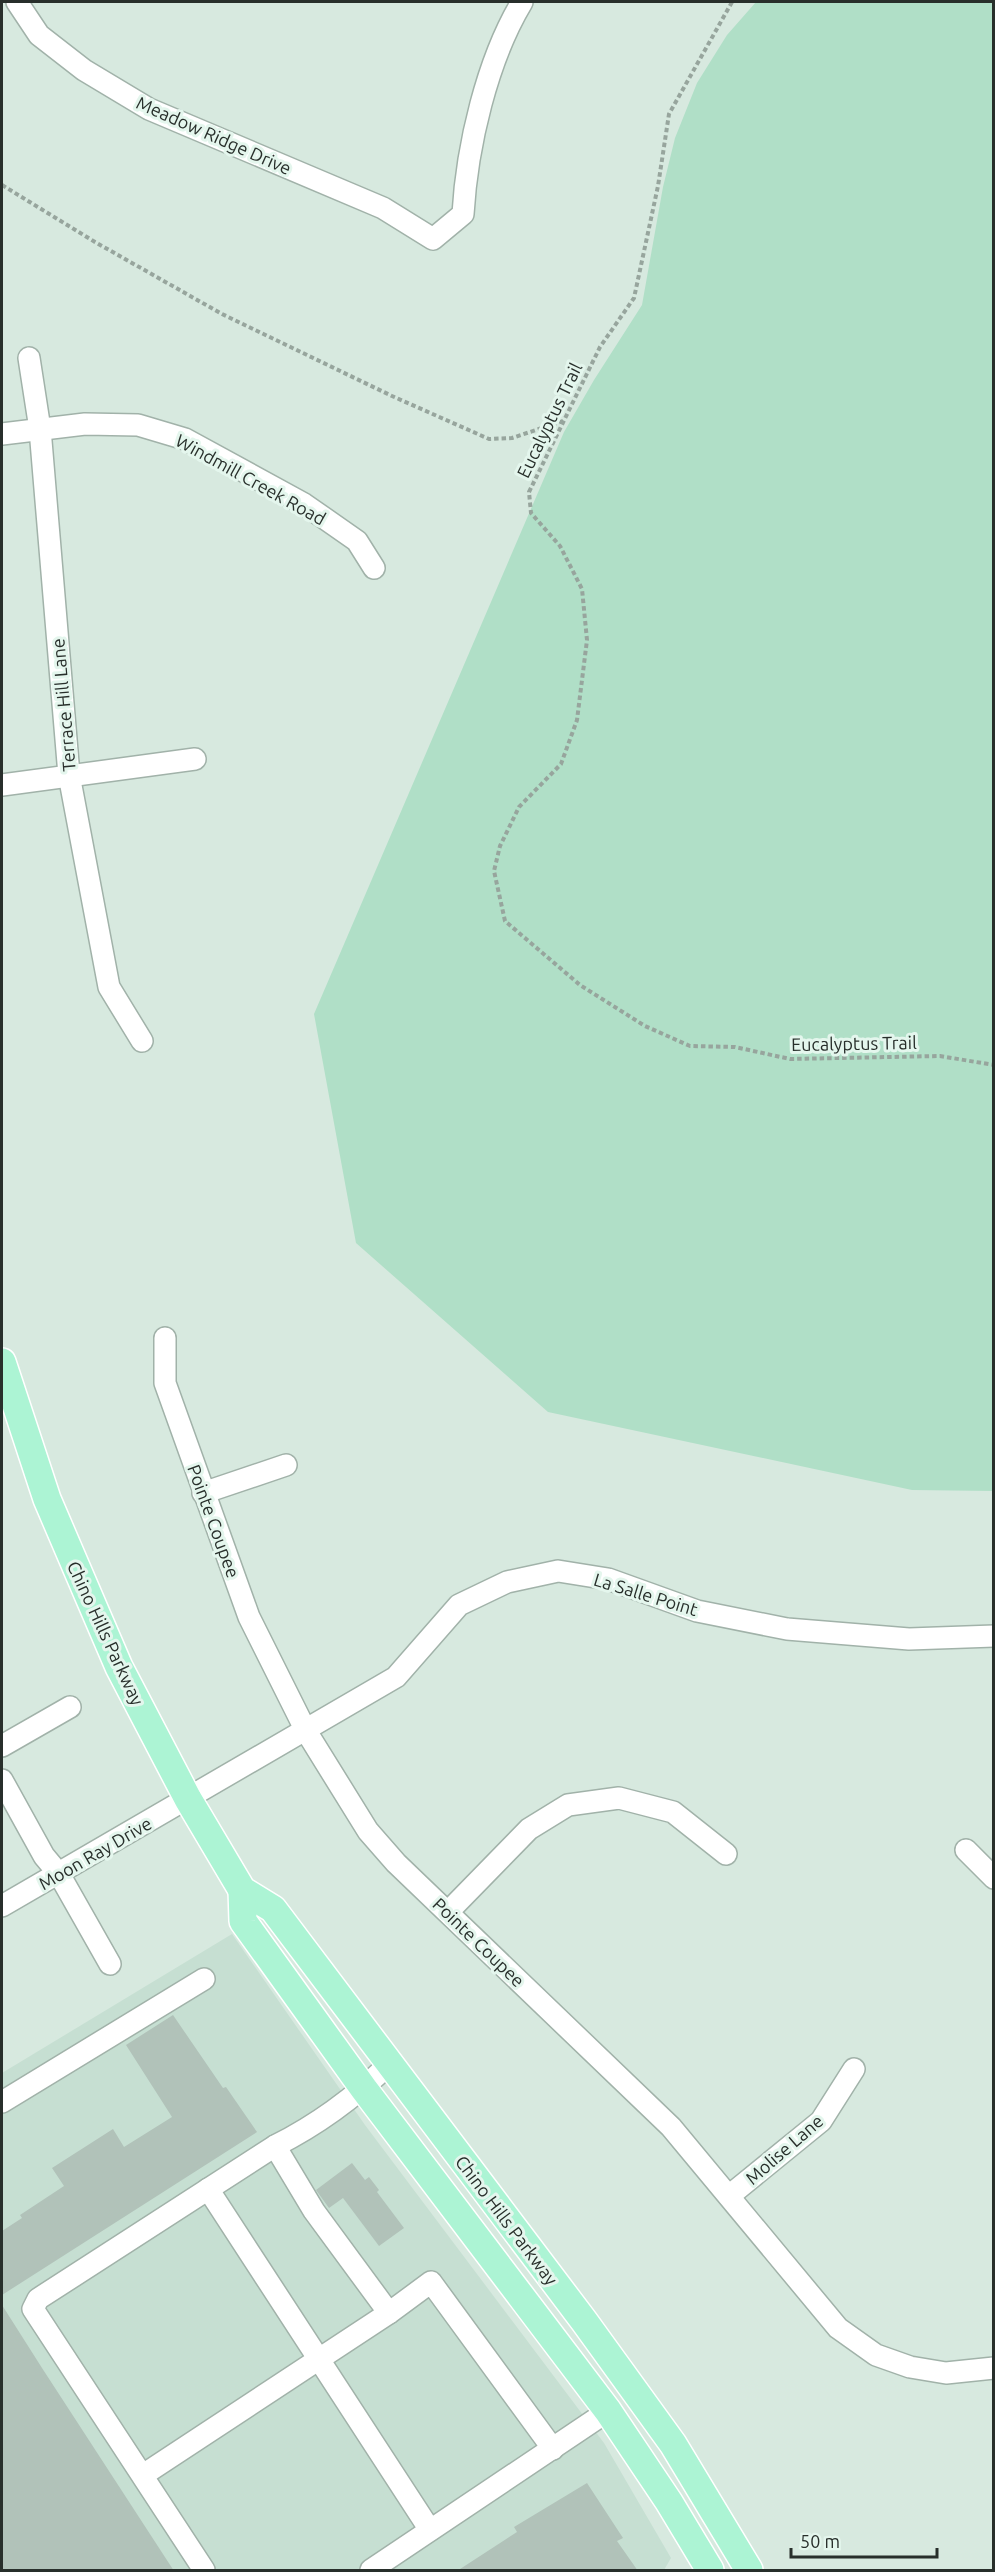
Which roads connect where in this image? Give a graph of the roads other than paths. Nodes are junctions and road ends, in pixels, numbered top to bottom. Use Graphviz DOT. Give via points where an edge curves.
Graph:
graph roads {
  1 [pos="17,2"];
  2 [pos="522,2"];
  3 [pos="29,358"];
  4 [pos="40,429"];
  5 [pos="2,434"];
  6 [pos="374,568"];
  7 [pos="195,759"];
  8 [pos="69,775"];
  9 [pos="2,785"];
  10 [pos="142,1041"];
  11 [pos="165,1338"];
  12 [pos="2,1362"];
  13 [pos="286,1465"];
  14 [pos="203,1493"];
  15 [pos="993,1636"];
  16 [pos="69,1707"];
  17 [pos="306,1731"];
  18 [pos="2,1746"];
  19 [pos="2,1780"];
  20 [pos="188,1799"];
  21 [pos="966,1850"];
  22 [pos="726,1854"];
  23 [pos="59,1874"];
  24 [pos="993,1878"];
  25 [pos="242,1890"];
  26 [pos="2,1906"];
  27 [pos="448,1912"];
  28 [pos="110,1964"];
  29 [pos="204,1979"];
  30 [pos="389,2064"];
  31 [pos="854,2069"];
  32 [pos="364,2089"];
  33 [pos="2,2102"];
  34 [pos="274,2146"];
  35 [pos="208,2189"];
  36 [pos="729,2196"];
  37 [pos="389,2313"];
  38 [pos="320,2359"];
  39 [pos="993,2368"];
  40 [pos="608,2411"];
  41 [pos="553,2449"];
  42 [pos="143,2475"];
  43 [pos="430,2530"];
  44 [pos="204,2571"];
  45 [pos="371,2571"];
  46 [pos="710,2571"];
  47 [pos="748,2571"];
  1 -- 2 [label="street, Meadow Ridge Drive" via="39,35 84,70 149,109 383,208 433,239 463,214 465,174 477,116 506,27"];
  3 -- 4 [label="street, Terrace Hill Lane"];
  4 -- 5 [label="street, Windmill Creek Road"];
  4 -- 6 [label="street, Windmill Creek Road" via="85,424 138,425 185,439 304,504 357,541"];
  4 -- 8 [label="street, Terrace Hill Lane"];
  7 -- 8 [label="street"];
  8 -- 9 [label="street"];
  8 -- 10 [label="street, Terrace Hill Lane" via="109,987"];
  11 -- 14 [label="street, Pointe Coupee" via="165,1383"];
  12 -- 20 [label="main road, Chino Hills Parkway" via="47,1498 101,1628"];
  13 -- 14 [label="street"];
  14 -- 17 [label="street, Pointe Coupee" via="249,1617"];
  15 -- 17 [label="street, La Salle Point" via="909,1639 787,1629 697,1611 608,1579 558,1571 507,1582 459,1605 396,1677"];
  16 -- 18 [label="street"];
  17 -- 20 [label="street, La Salle Point"];
  17 -- 27 [label="street, Pointe Coupee" via="368,1831"];
  19 -- 23 [label="street" via="44,1856"];
  20 -- 23 [label="street, Moon Ray Drive"];
  20 -- 25 [label="main road, Chino Hills Parkway"];
  21 -- 24 [label="street"];
  22 -- 27 [label="street" via="673,1812 619,1798 568,1805 529,1829"];
  23 -- 26 [label="street, Moon Ray Drive"];
  23 -- 28 [label="street"];
  25 -- 30 [label="main road, Chino Hills Parkway" via="273,1909"];
  25 -- 32 [label="main road, Chino Hills Parkway" via="243,1921"];
  27 -- 36 [label="street, Pointe Coupee" via="671,2127"];
  29 -- 33 [label="street"];
  30 -- 32 [label="street"];
  30 -- 47 [label="main road, Chino Hills Parkway" via="674,2444"];
  31 -- 36 [label="street, Molise Lane" via="821,2121"];
  32 -- 34 [label="street" via="302,2132"];
  32 -- 40 [label="main road, Chino Hills Parkway"];
  34 -- 35 [label="street"];
  34 -- 37 [label="street" via="314,2211"];
  35 -- 38 [label="street"];
  35 -- 42 [label="street" via="38,2299 33,2310"];
  36 -- 39 [label="street, Pointe Coupee" via="838,2328 876,2355 910,2367 946,2373"];
  37 -- 38 [label="street"];
  37 -- 41 [label="street" via="431,2282"];
  38 -- 42 [label="street"];
  38 -- 43 [label="street"];
  40 -- 41 [label="street"];
  40 -- 46 [label="main road, Chino Hills Parkway"];
  41 -- 43 [label="street"];
  42 -- 44 [label="street"];
  43 -- 45 [label="street"];
}
